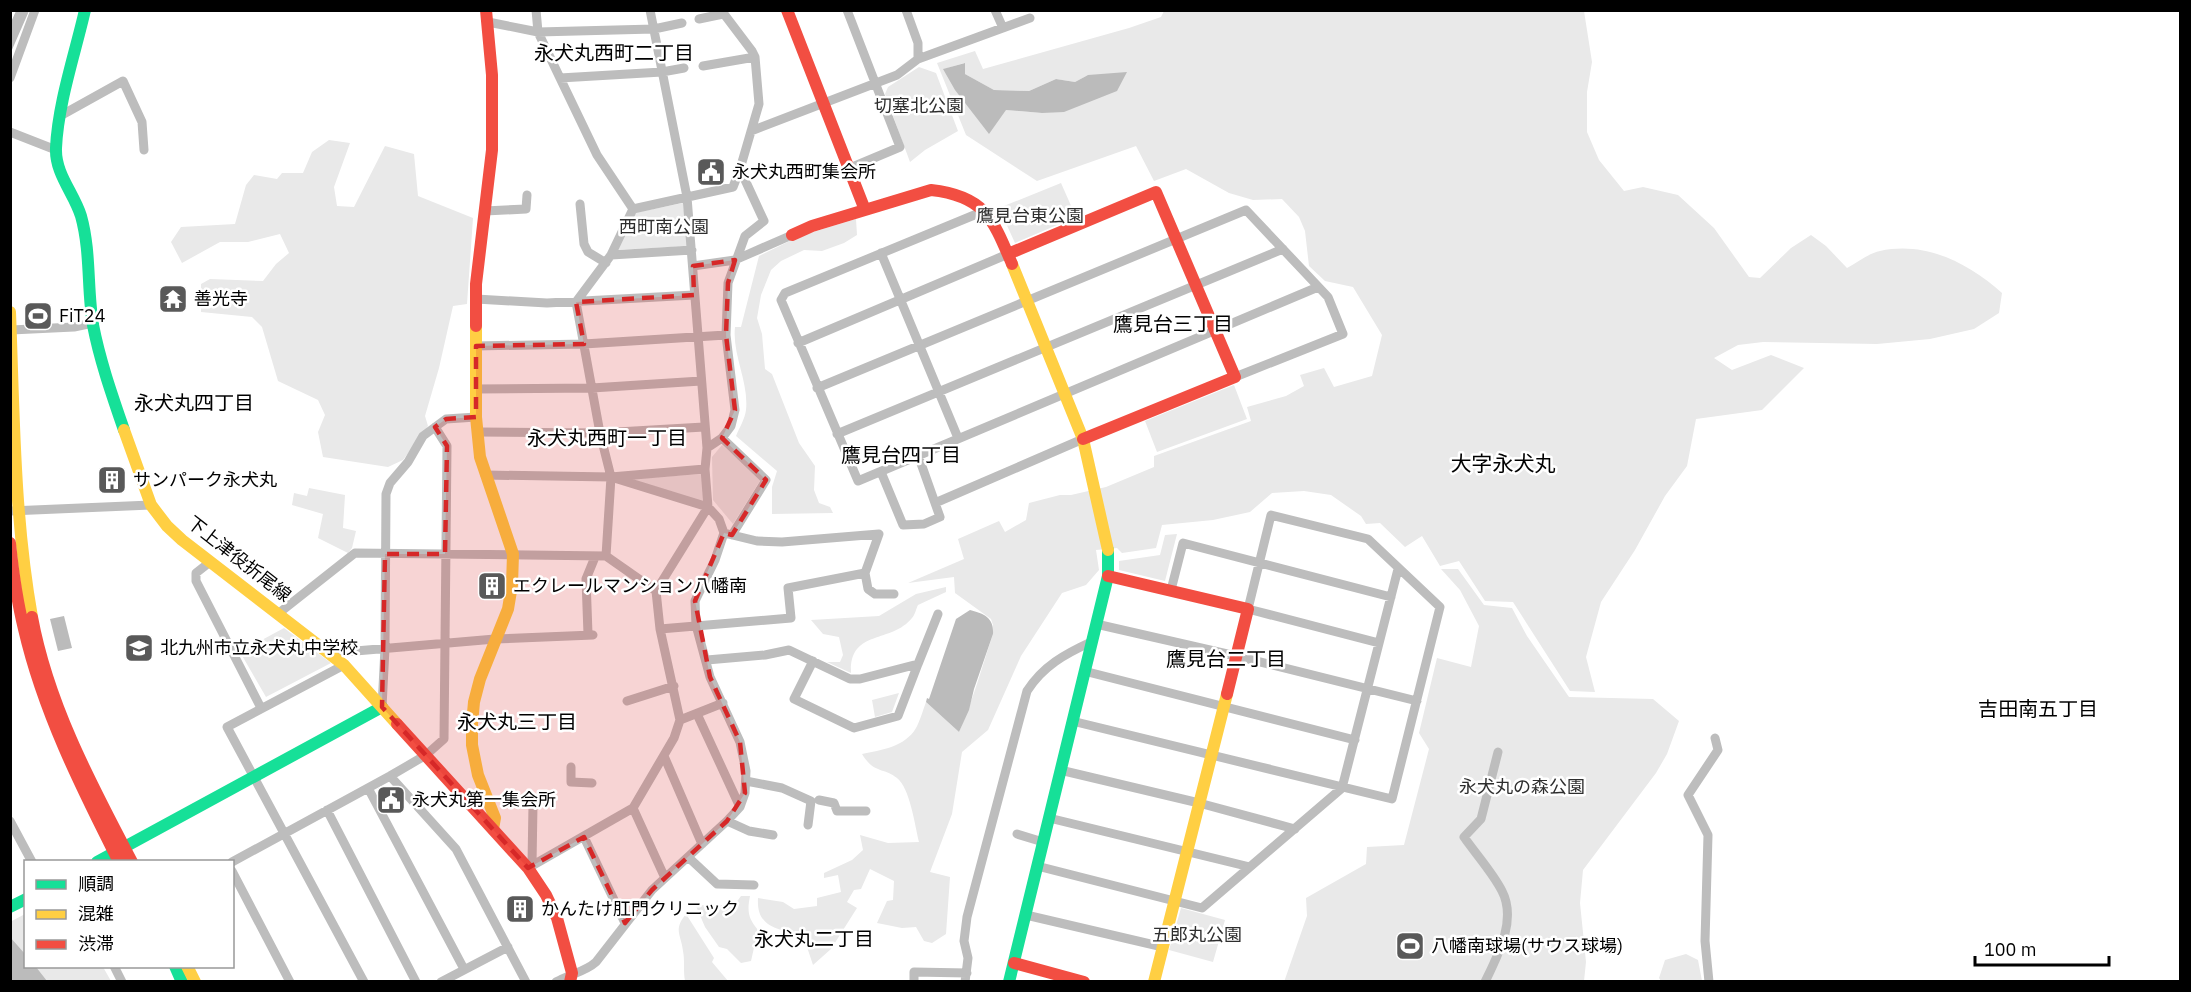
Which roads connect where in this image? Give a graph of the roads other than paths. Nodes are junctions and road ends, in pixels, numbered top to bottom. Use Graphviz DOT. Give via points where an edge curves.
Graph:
graph roads {
  1 [pos="35,10"];
  2 [pos="85,10"];
  3 [pos="536,10"];
  4 [pos="650,10"];
  5 [pos="787,10"];
  6 [pos="847,10"];
  7 [pos="906,10"];
  8 [pos="996,10"];
  9 [pos="722,12"];
  10 [pos="487,16"];
  11 [pos="1030,18"];
  12 [pos="699,19"];
  13 [pos="682,22"];
  14 [pos="654,28"];
  15 [pos="1003,28"];
  16 [pos="538,32"];
  17 [pos="754,57"];
  18 [pos="918,59"];
  19 [pos="702,66"];
  20 [pos="684,69"];
  21 [pos="662,72"];
  22 [pos="10,78"];
  23 [pos="560,78"];
  24 [pos="877,83"];
  25 [pos="824,103"];
  26 [pos="60,116"];
  27 [pos="751,131"];
  28 [pos="10,132"];
  29 [pos="56,150"];
  30 [pos="144,150"];
  31 [pos="850,168"];
  32 [pos="740,169"];
  33 [pos="526,195"];
  34 [pos="687,197"];
  35 [pos="580,204"];
  36 [pos="633,209"];
  37 [pos="865,210"];
  38 [pos="485,211"];
  39 [pos="984,211"];
  40 [pos="792,235"];
  41 [pos="1177,238"];
  42 [pos="1283,249"];
  43 [pos="692,250"];
  44 [pos="881,253"];
  45 [pos="1008,254"];
  46 [pos="611,255"];
  47 [pos="735,260"];
  48 [pos="606,264"];
  49 [pos="693,266"];
  50 [pos="1197,285"];
  51 [pos="1318,287"];
  52 [pos="694,295"];
  53 [pos="476,299"];
  54 [pos="901,299"];
  55 [pos="1027,300"];
  56 [pos="576,302"];
  57 [pos="10,312"];
  58 [pos="93,323"];
  59 [pos="11,330"];
  60 [pos="1216,330"];
  61 [pos="726,335"];
  62 [pos="697,338"];
  63 [pos="798,343"];
  64 [pos="584,344"];
  65 [pos="920,345"];
  66 [pos="476,346"];
  67 [pos="1046,346"];
  68 [pos="1235,377"];
  69 [pos="701,381"];
  70 [pos="592,388"];
  71 [pos="817,388"];
  72 [pos="476,389"];
  73 [pos="938,392"];
  74 [pos="1065,393"];
  75 [pos="476,417"];
  76 [pos="435,427"];
  77 [pos="704,427"];
  78 [pos="478,432"];
  79 [pos="600,433"];
  80 [pos="837,434"];
  81 [pos="722,438"];
  82 [pos="958,438"];
  83 [pos="1083,439"];
  84 [pos="707,448"];
  85 [pos="918,455"];
  86 [pos="705,469"];
  87 [pos="881,472"];
  88 [pos="485,475"];
  89 [pos="611,477"];
  90 [pos="935,502"];
  91 [pos="151,505"];
  92 [pos="708,507"];
  93 [pos="14,512"];
  94 [pos="728,534"];
  95 [pos="10,543"];
  96 [pos="385,554"];
  97 [pos="446,554"];
  98 [pos="513,554"];
  99 [pos="606,556"];
  100 [pos="595,557"];
  101 [pos="210,562"];
  102 [pos="1260,562"];
  103 [pos="1398,569"];
  104 [pos="865,573"];
  105 [pos="1108,576"];
  106 [pos="1171,590"];
  107 [pos="656,591"];
  108 [pos="894,594"];
  109 [pos="1391,597"];
  110 [pos="1248,609"];
  111 [pos="279,613"];
  112 [pos="938,614"];
  113 [pos="1096,624"];
  114 [pos="696,625"];
  115 [pos="660,629"];
  116 [pos="495,639"];
  117 [pos="1091,642"];
  118 [pos="445,643"];
  119 [pos="1379,643"];
  120 [pos="385,648"];
  121 [pos="333,655"];
  122 [pos="1236,656"];
  123 [pos="707,660"];
  124 [pos="813,661"];
  125 [pos="918,664"];
  126 [pos="344,665"];
  127 [pos="1084,671"];
  128 [pos="674,686"];
  129 [pos="1367,689"];
  130 [pos="627,701"];
  131 [pos="1417,701"];
  132 [pos="723,703"];
  133 [pos="1223,706"];
  134 [pos="382,707"];
  135 [pos="261,708"];
  136 [pos="697,714"];
  137 [pos="680,720"];
  138 [pos="1072,721"];
  139 [pos="1715,738"];
  140 [pos="1355,740"];
  141 [pos="1498,752"];
  142 [pos="1211,754"];
  143 [pos="426,755"];
  144 [pos="664,756"];
  145 [pos="571,767"];
  146 [pos="1060,770"];
  147 [pos="390,776"];
  148 [pos="254,778"];
  149 [pos="746,781"];
  150 [pos="592,783"];
  151 [pos="368,788"];
  152 [pos="1342,788"];
  153 [pos="819,800"];
  154 [pos="1199,803"];
  155 [pos="533,805"];
  156 [pos="740,807"];
  157 [pos="633,808"];
  158 [pos="327,810"];
  159 [pos="866,811"];
  160 [pos="1049,818"];
  161 [pos="10,821"];
  162 [pos="727,821"];
  163 [pos="808,825"];
  164 [pos="493,829"];
  165 [pos="1295,829"];
  166 [pos="283,833"];
  167 [pos="1017,834"];
  168 [pos="773,835"];
  169 [pos="584,837"];
  170 [pos="20,840"];
  171 [pos="1043,842"];
  172 [pos="702,844"];
  173 [pos="10,845"];
  174 [pos="1187,851"];
  175 [pos="119,853"];
  176 [pos="688,857"];
  177 [pos="31,860"];
  178 [pos="100,860"];
  179 [pos="234,860"];
  180 [pos="530,866"];
  181 [pos="1037,866"];
  182 [pos="1250,867"];
  183 [pos="234,875"];
  184 [pos="665,878"];
  185 [pos="754,885"];
  186 [pos="24,900"];
  187 [pos="1175,900"];
  188 [pos="10,907"];
  189 [pos="1026,915"];
  190 [pos="625,923"];
  191 [pos="508,946"];
  192 [pos="1163,947"];
  193 [pos="1014,963"];
  194 [pos="464,969"];
  195 [pos="571,977"];
  196 [pos="966,977"];
  197 [pos="1066,979"];
  198 [pos="290,981"];
  199 [pos="364,981"];
  200 [pos="416,981"];
  201 [pos="441,981"];
  202 [pos="526,981"];
  203 [pos="556,981"];
  204 [pos="914,981"];
  205 [pos="1009,981"];
  206 [pos="1084,981"];
  207 [pos="1154,981"];
  208 [pos="1485,981"];
  209 [pos="1709,981"];
  1 -- 22 [label="street"];
  2 -- 26 [label="street, 下上津役折尾線"];
  3 -- 16 [label="street"];
  4 -- 14 [label="street"];
  5 -- 25 [label="street"];
  6 -- 24 [label="street"];
  7 -- 18 [label="street" via="918,43"];
  8 -- 15 [label="street"];
  9 -- 12 [label="street"];
  9 -- 17 [label="street"];
  10 -- 16 [label="street"];
  10 -- 38 [label="street" via="492,150"];
  11 -- 15 [label="street"];
  13 -- 14 [label="street"];
  14 -- 16 [label="street"];
  14 -- 21 [label="street"];
  15 -- 18 [label="street"];
  16 -- 23 [label="street"];
  17 -- 19 [label="street"];
  17 -- 27 [label="street" via="759,104"];
  18 -- 24 [label="street" via="897,75"];
  20 -- 21 [label="street"];
  21 -- 23 [label="street"];
  21 -- 34 [label="street"];
  23 -- 36 [label="street" via="597,154"];
  24 -- 25 [label="street"];
  24 -- 31 [label="street" via="900,147"];
  25 -- 27 [label="street"];
  25 -- 31 [label="street"];
  26 -- 29 [label="street, 下上津役折尾線"];
  26 -- 30 [label="street" via="123,81 142,122"];
  27 -- 32 [label="street"];
  28 -- 29 [label="street"];
  29 -- 58 [label="street, 下上津役折尾線" via="59,170 80,214 88,249"];
  31 -- 37 [label="street"];
  32 -- 34 [label="street" via="733,187"];
  32 -- 47 [label="street" via="764,221 745,236"];
  33 -- 38 [label="street" via="526,208"];
  34 -- 36 [label="street"];
  34 -- 43 [label="street"];
  35 -- 48 [label="street" via="584,244 588,252"];
  36 -- 46 [label="street"];
  37 -- 39 [label="street" via="931,190 967,197"];
  37 -- 40 [label="street"];
  38 -- 53 [label="street"];
  39 -- 44 [label="street"];
  39 -- 45 [label="street" via="996,226"];
  40 -- 47 [label="street"];
  41 -- 42 [label="street" via="1246,210"];
  41 -- 45 [label="street" via="1156,192"];
  41 -- 50 [label="street"];
  41 -- 55 [label="street"];
  42 -- 50 [label="street"];
  42 -- 51 [label="street"];
  43 -- 46 [label="street"];
  43 -- 49 [label="street"];
  44 -- 54 [label="street"];
  44 -- 63 [label="street" via="785,293 781,300"];
  45 -- 54 [label="street"];
  45 -- 55 [label="street"];
  46 -- 48 [label="street"];
  47 -- 49 [label="street"];
  47 -- 61 [label="street" via="728,283"];
  48 -- 56 [label="street"];
  49 -- 52 [label="street"];
  50 -- 60 [label="street"];
  50 -- 67 [label="street"];
  51 -- 60 [label="street"];
  51 -- 68 [label="street" via="1328,297 1343,334"];
  52 -- 56 [label="street"];
  52 -- 62 [label="street"];
  53 -- 56 [label="street"];
  53 -- 66 [label="street"];
  54 -- 63 [label="street"];
  54 -- 65 [label="street"];
  55 -- 65 [label="street"];
  55 -- 67 [label="street"];
  56 -- 64 [label="street"];
  57 -- 59 [label="street"];
  58 -- 59 [label="street"];
  58 -- 91 [label="street, 下上津役折尾線" via="104,374"];
  59 -- 93 [label="street"];
  60 -- 68 [label="street"];
  60 -- 74 [label="street"];
  61 -- 62 [label="street"];
  61 -- 81 [label="street" via="735,410 731,426"];
  62 -- 64 [label="street"];
  62 -- 69 [label="street"];
  63 -- 71 [label="street"];
  64 -- 66 [label="street"];
  64 -- 70 [label="street"];
  65 -- 71 [label="street"];
  65 -- 73 [label="street"];
  66 -- 72 [label="street"];
  67 -- 73 [label="street"];
  67 -- 74 [label="street"];
  68 -- 83 [label="street"];
  69 -- 70 [label="street"];
  69 -- 77 [label="street"];
  70 -- 72 [label="street"];
  70 -- 79 [label="street"];
  71 -- 80 [label="street"];
  72 -- 75 [label="street"];
  73 -- 80 [label="street"];
  73 -- 82 [label="street"];
  74 -- 82 [label="street"];
  74 -- 83 [label="street"];
  75 -- 76 [label="street" via="446,419"];
  75 -- 78 [label="street"];
  76 -- 96 [label="street" via="423,436 390,483 386,494"];
  76 -- 97 [label="street" via="447,446"];
  77 -- 79 [label="street"];
  77 -- 84 [label="street"];
  78 -- 79 [label="street"];
  78 -- 88 [label="street"];
  79 -- 89 [label="street"];
  80 -- 87 [label="street" via="858,481"];
  81 -- 84 [label="street"];
  81 -- 94 [label="street" via="766,480"];
  82 -- 85 [label="street"];
  83 -- 90 [label="street"];
  83 -- 105 [label="street" via="1108,550"];
  84 -- 86 [label="street"];
  85 -- 87 [label="street"];
  85 -- 90 [label="street"];
  86 -- 89 [label="street"];
  86 -- 92 [label="street"];
  87 -- 90 [label="street" via="903,525 924,524 940,517"];
  88 -- 89 [label="street"];
  88 -- 98 [label="street"];
  89 -- 92 [label="street"];
  89 -- 99 [label="street"];
  91 -- 93 [label="street"];
  91 -- 101 [label="street, 下上津役折尾線" via="167,526"];
  92 -- 94 [label="street"];
  92 -- 107 [label="street"];
  93 -- 175 [label="street" via="34,627 47,675"];
  94 -- 104 [label="street" via="782,542 879,534"];
  94 -- 114 [label="street" via="695,601"];
  95 -- 175 [label="street" via="36,678 74,773"];
  96 -- 97 [label="street"];
  96 -- 111 [label="street" via="354,554"];
  96 -- 120 [label="street"];
  97 -- 98 [label="street"];
  97 -- 118 [label="street"];
  98 -- 100 [label="street"];
  98 -- 116 [label="street" via="508,609"];
  99 -- 100 [label="street"];
  99 -- 107 [label="street"];
  100 -- 116 [label="street" via="585,579 590,634"];
  101 -- 111 [label="street, 下上津役折尾線"];
  101 -- 135 [label="street" via="196,573 196,581"];
  102 -- 103 [label="street" via="1271,515 1368,539"];
  102 -- 106 [label="street" via="1183,543"];
  102 -- 109 [label="street"];
  102 -- 110 [label="street"];
  103 -- 109 [label="street"];
  103 -- 131 [label="street" via="1440,607"];
  104 -- 108 [label="street" via="868,589 875,594"];
  104 -- 114 [label="street" via="788,588 791,618"];
  105 -- 106 [label="street"];
  105 -- 113 [label="street"];
  106 -- 110 [label="street"];
  107 -- 115 [label="street"];
  109 -- 119 [label="street"];
  110 -- 119 [label="street"];
  110 -- 122 [label="street"];
  111 -- 121 [label="street, 下上津役折尾線"];
  112 -- 125 [label="street"];
  113 -- 117 [label="street"];
  113 -- 122 [label="street"];
  114 -- 115 [label="street"];
  114 -- 123 [label="street"];
  115 -- 128 [label="street"];
  116 -- 118 [label="street"];
  116 -- 164 [label="street" via="480,679 472,724 478,775 495,818"];
  117 -- 127 [label="street"];
  117 -- 196 [label="street" via="1053,662 1036,676 1027,691 967,917"];
  118 -- 120 [label="street"];
  118 -- 143 [label="street" via="444,739"];
  119 -- 129 [label="street"];
  120 -- 121 [label="street"];
  120 -- 134 [label="street"];
  121 -- 126 [label="street, 下上津役折尾線"];
  122 -- 129 [label="street"];
  122 -- 133 [label="street"];
  123 -- 124 [label="street" via="789,650"];
  123 -- 132 [label="street" via="710,677"];
  124 -- 125 [label="street" via="850,679"];
  124 -- 125 [label="street" via="794,699 854,728 898,716"];
  126 -- 134 [label="street, 下上津役折尾線"];
  126 -- 135 [label="street"];
  127 -- 133 [label="street"];
  127 -- 138 [label="street"];
  128 -- 130 [label="street"];
  128 -- 137 [label="street"];
  129 -- 131 [label="street"];
  129 -- 140 [label="street"];
  131 -- 152 [label="street" via="1392,799"];
  132 -- 136 [label="street"];
  132 -- 149 [label="street" via="740,742"];
  133 -- 140 [label="street"];
  133 -- 142 [label="street"];
  134 -- 143 [label="street, 下上津役折尾線"];
  134 -- 148 [label="street"];
  135 -- 148 [label="street" via="227,727"];
  136 -- 137 [label="street"];
  136 -- 156 [label="street"];
  137 -- 144 [label="street"];
  138 -- 142 [label="street"];
  138 -- 146 [label="street"];
  139 -- 209 [label="street" via="1718,750 1688,795 1708,835 1705,941"];
  140 -- 152 [label="street"];
  141 -- 208 [label="street" via="1481,819 1464,837 1502,891 1506,903 1506,927 1500,950"];
  142 -- 152 [label="street"];
  142 -- 154 [label="street"];
  143 -- 147 [label="street"];
  143 -- 164 [label="street, 下上津役折尾線"];
  144 -- 157 [label="street"];
  144 -- 172 [label="street"];
  145 -- 150 [label="street" via="572,782"];
  146 -- 154 [label="street"];
  146 -- 160 [label="street"];
  147 -- 151 [label="street"];
  147 -- 191 [label="street" via="456,849"];
  148 -- 166 [label="street"];
  148 -- 175 [label="street"];
  149 -- 156 [label="street"];
  149 -- 163 [label="street" via="782,788 811,801"];
  151 -- 158 [label="street"];
  151 -- 194 [label="street"];
  152 -- 165 [label="street"];
  153 -- 159 [label="street" via="834,803 837,810"];
  154 -- 165 [label="street"];
  154 -- 174 [label="street"];
  155 -- 180 [label="street"];
  156 -- 162 [label="street"];
  157 -- 169 [label="street"];
  157 -- 184 [label="street"];
  158 -- 166 [label="street"];
  158 -- 200 [label="street"];
  160 -- 171 [label="street"];
  160 -- 174 [label="street"];
  161 -- 170 [label="street"];
  162 -- 168 [label="street" via="749,831"];
  162 -- 172 [label="street"];
  164 -- 180 [label="street, 下上津役折尾線"];
  165 -- 182 [label="street"];
  166 -- 179 [label="street"];
  166 -- 199 [label="street"];
  167 -- 171 [label="street"];
  169 -- 180 [label="street"];
  169 -- 190 [label="street"];
  170 -- 173 [label="street"];
  170 -- 177 [label="street"];
  171 -- 181 [label="street"];
  172 -- 176 [label="street"];
  174 -- 182 [label="street"];
  174 -- 187 [label="street"];
  175 -- 178 [label="street"];
  176 -- 184 [label="street"];
  176 -- 185 [label="street" via="717,884"];
  180 -- 195 [label="street, 下上津役折尾線" via="557,918"];
  181 -- 187 [label="street"];
  181 -- 189 [label="street"];
  182 -- 187 [label="street" via="1202,908"];
  183 -- 198 [label="street"];
  184 -- 190 [label="street"];
  186 -- 188 [label="street"];
  187 -- 192 [label="street"];
  189 -- 192 [label="street"];
  189 -- 193 [label="street"];
  190 -- 195 [label="street" via="588,969"];
  191 -- 194 [label="street"];
  191 -- 202 [label="street"];
  192 -- 207 [label="street"];
  193 -- 197 [label="street"];
  193 -- 205 [label="street"];
  194 -- 201 [label="street"];
  195 -- 203 [label="street"];
  196 -- 204 [label="street" via="914,972"];
  197 -- 206 [label="street"];
}
